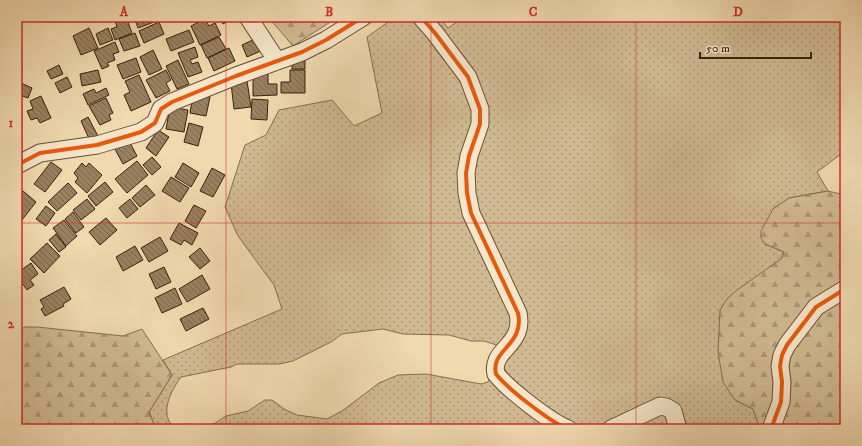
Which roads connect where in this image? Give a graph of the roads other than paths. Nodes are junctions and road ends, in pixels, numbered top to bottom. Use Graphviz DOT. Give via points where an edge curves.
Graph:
graph roads {
  1 [pos="248,17"];
  2 [pos="363,17"];
  3 [pos="421,17"];
  4 [pos="276,61"];
  5 [pos="17,166"];
  6 [pos="845,289"];
  7 [pos="568,429"];
  8 [pos="611,429"];
  9 [pos="678,429"];
  10 [pos="771,429"];
  1 -- 4 [label="street"];
  2 -- 4 [label="street" via="326,40"];
  3 -- 7 [label="street" via="468,77 480,109 480,124 466,173 467,193 471,213 518,313 520,323 515,339 497,359 494,366 496,374 536,409"];
  4 -- 5 [label="street" via="172,102 161,109 155,123 141,132 97,145 40,153"];
  6 -- 10 [label="street" via="816,307 787,345 780,366 781,402"];
  8 -- 9 [label="street" via="660,406 673,411"];
}
